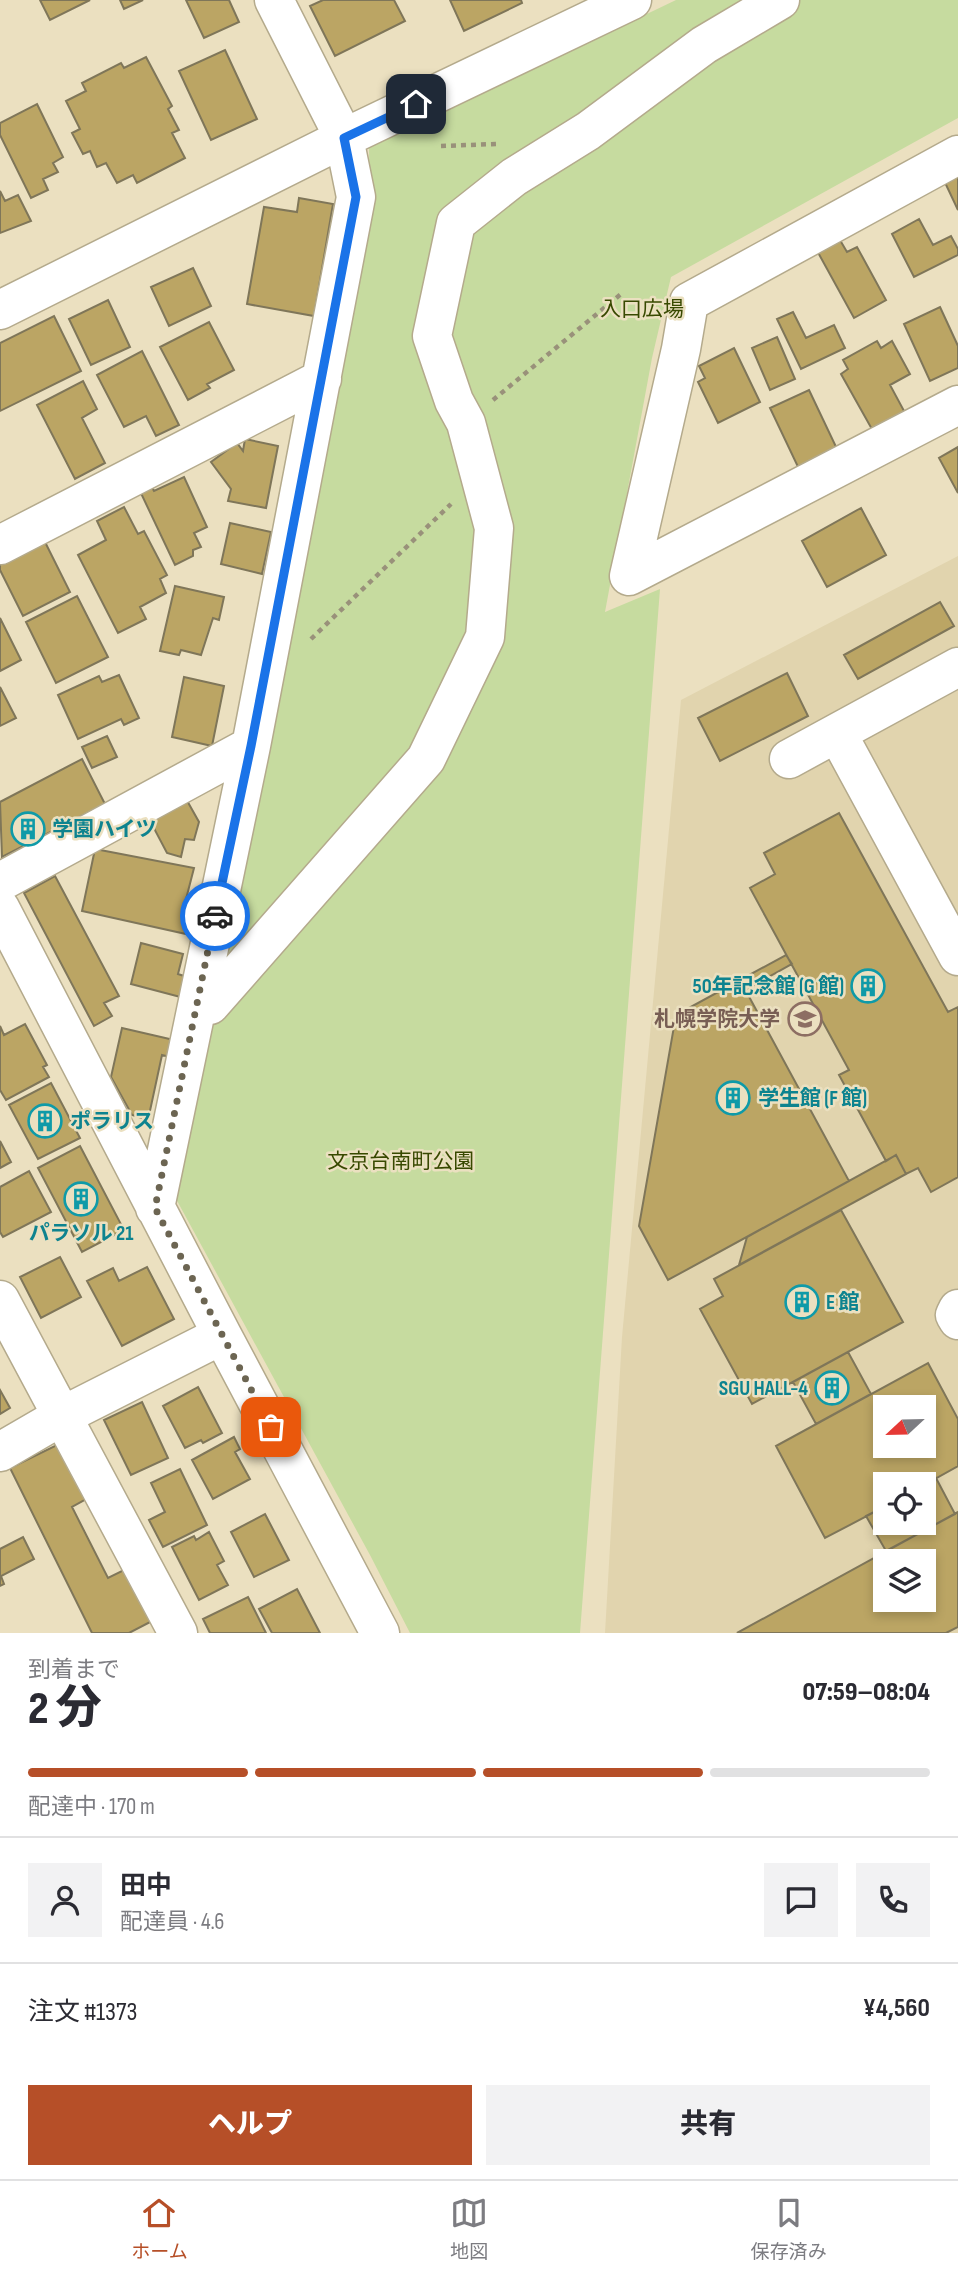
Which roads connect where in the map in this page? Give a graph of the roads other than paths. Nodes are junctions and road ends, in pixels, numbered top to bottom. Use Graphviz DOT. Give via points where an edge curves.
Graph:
graph roads {
  1 [pos="274,0"];
  2 [pos="632,0"];
  3 [pos="780,0"];
  4 [pos="344,138"];
  5 [pos="958,155"];
  6 [pos="0,310"];
  7 [pos="322,379"];
  8 [pos="958,405"];
  9 [pos="0,545"];
  10 [pos="958,667"];
  11 [pos="837,733"];
  12 [pos="251,746"];
  13 [pos="789,759"];
  14 [pos="0,882"];
  15 [pos="0,908"];
  16 [pos="958,956"];
  17 [pos="210,1005"];
  18 [pos="155,1208"];
  19 [pos="0,1300"];
  20 [pos="958,1309"];
  21 [pos="958,1320"];
  22 [pos="222,1335"];
  23 [pos="62,1416"];
  24 [pos="0,1451"];
  25 [pos="178,1633"];
  26 [pos="380,1633"];
  1 -- 4 [label="street"];
  2 -- 4 [label="street"];
  3 -- 17 [label="street" via="704,45 587,131 514,177 456,223 432,336 466,423 494,528 485,637 426,759"];
  4 -- 6 [label="street"];
  4 -- 7 [label="street" via="356,197"];
  5 -- 8 [label="street" via="689,302 629,576"];
  7 -- 9 [label="street"];
  7 -- 12 [label="street"];
  10 -- 11 [label="street"];
  11 -- 13 [label="street"];
  11 -- 16 [label="street"];
  12 -- 14 [label="street"];
  12 -- 18 [label="street"];
  15 -- 18 [label="street"];
  18 -- 22 [label="street"];
  19 -- 23 [label="street"];
  20 -- 21 [label="street"];
  22 -- 23 [label="street"];
  22 -- 26 [label="street"];
  23 -- 24 [label="street"];
  23 -- 25 [label="street"];
}
